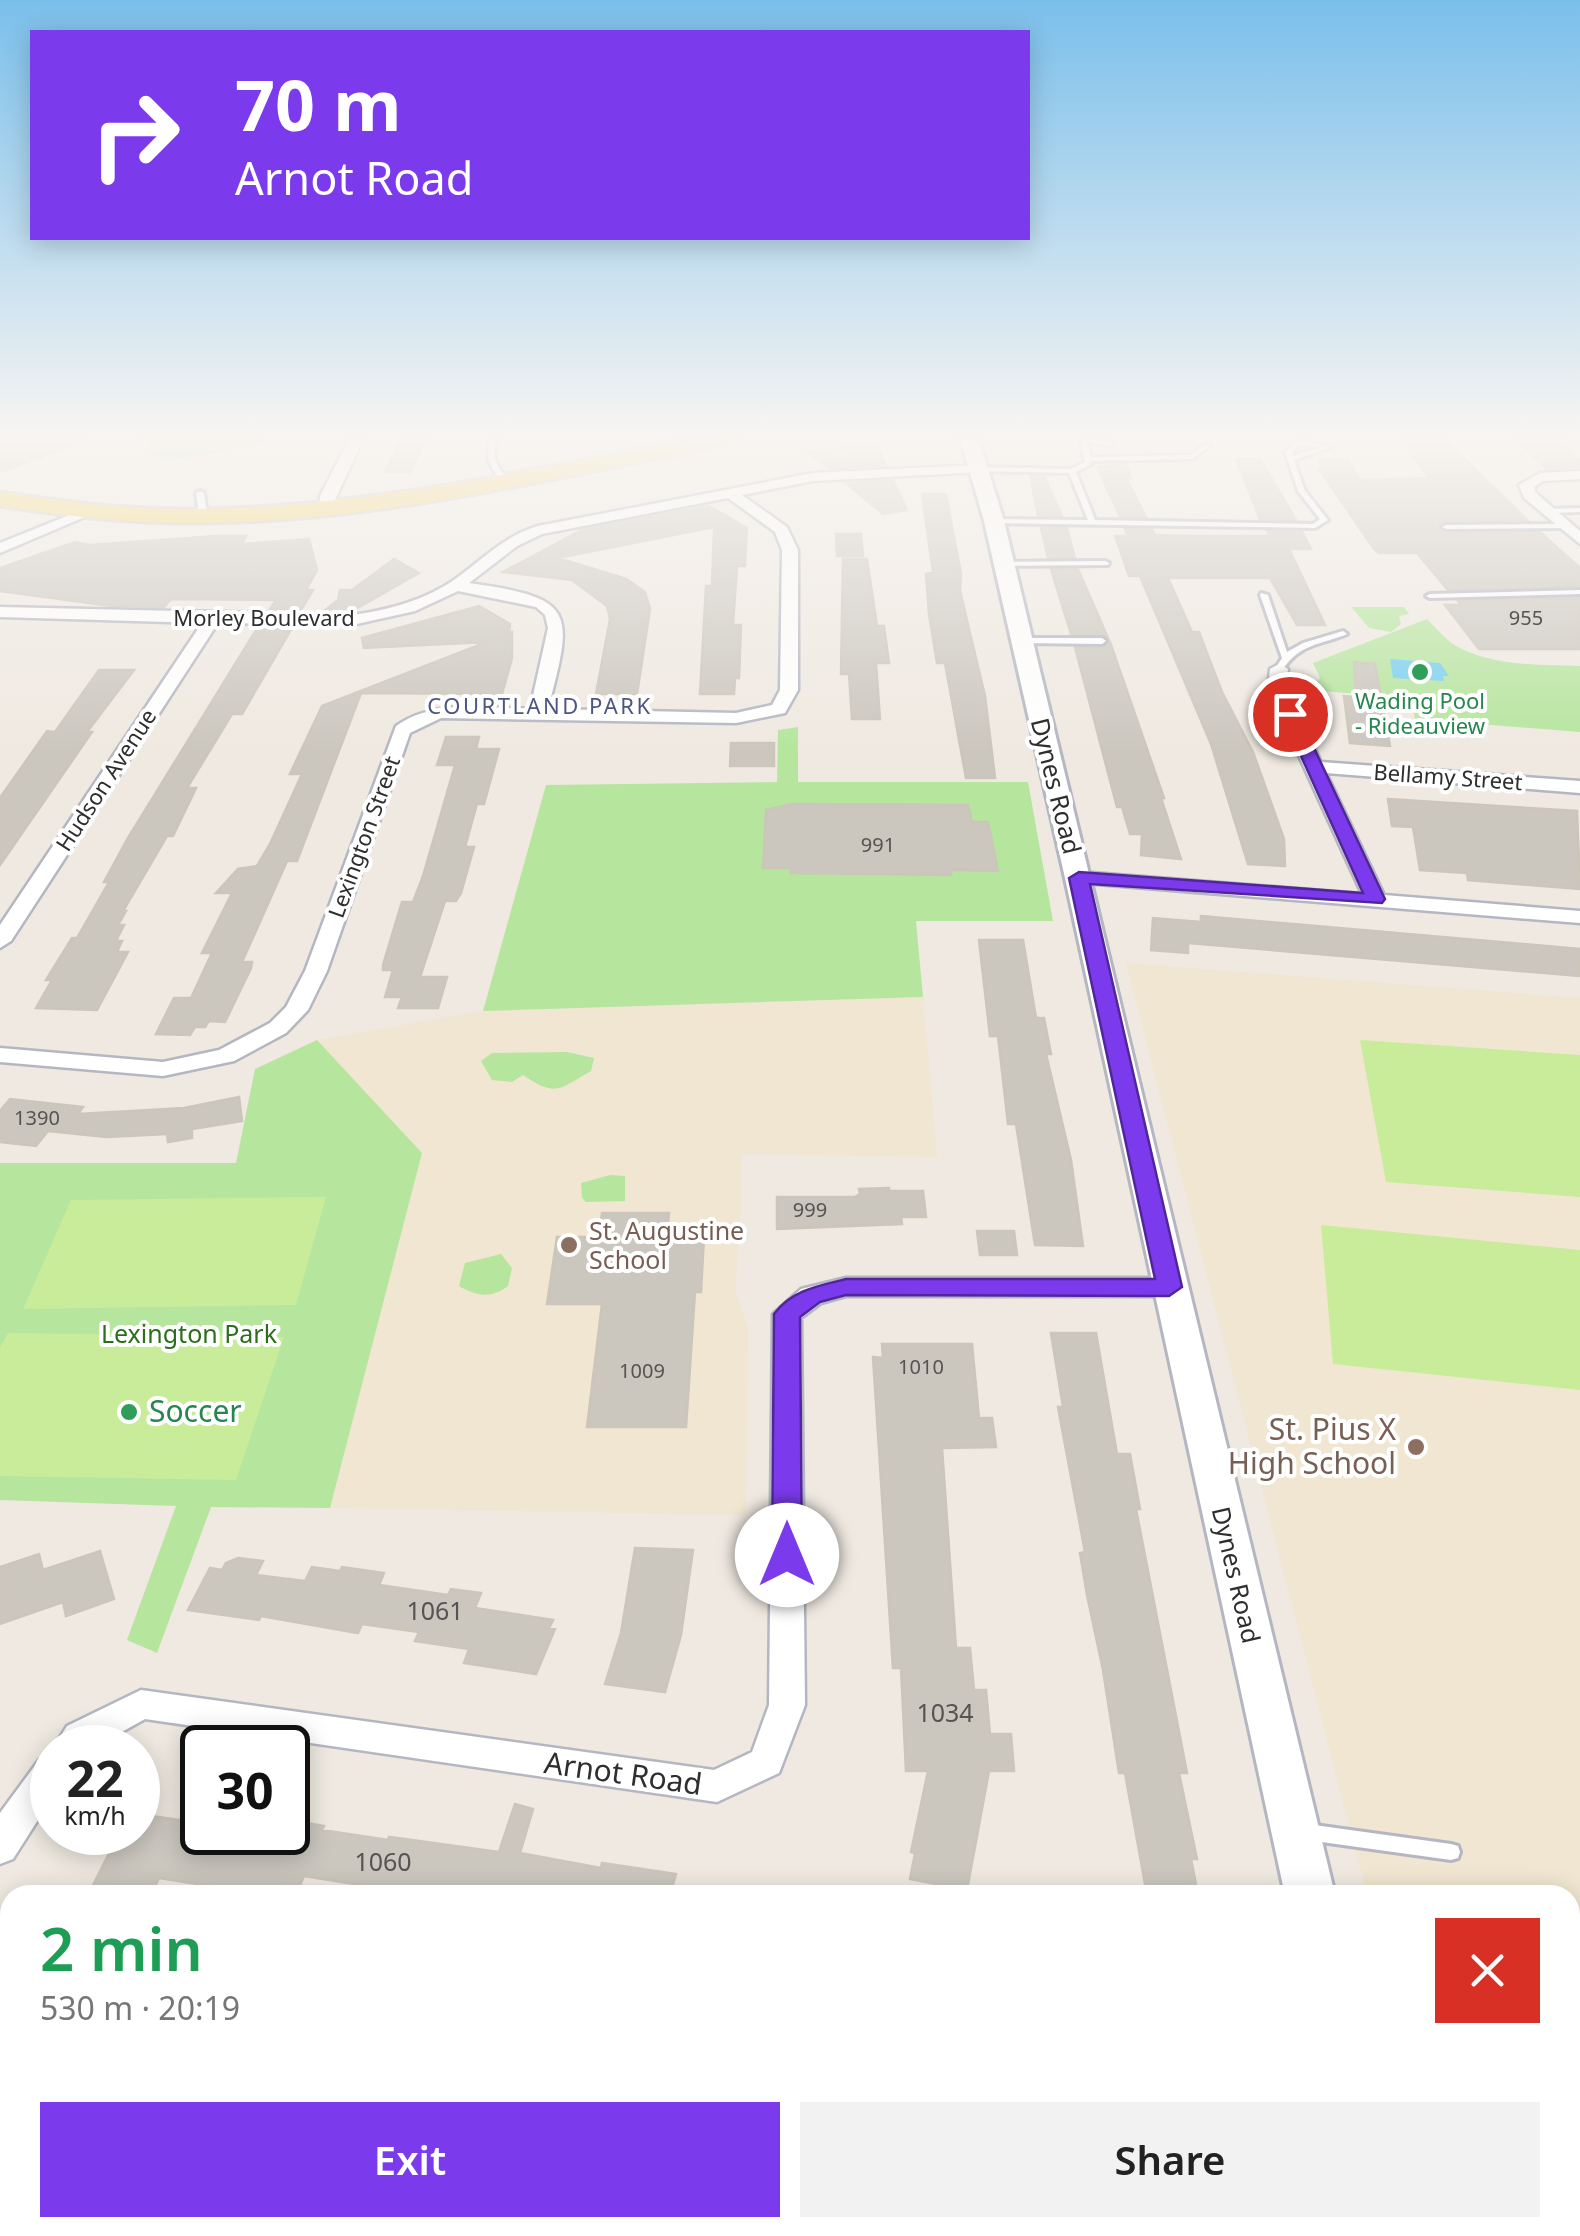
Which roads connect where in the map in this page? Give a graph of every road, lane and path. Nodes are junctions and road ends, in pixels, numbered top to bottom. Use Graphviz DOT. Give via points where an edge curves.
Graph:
graph roads {
  1 [pos="507,542"];
  2 [pos="787,542"];
  3 [pos="998,542"];
  4 [pos="1105,563"];
  5 [pos="1002,564"];
  6 [pos="455,586"];
  7 [pos="1580,592"];
  8 [pos="1264,595"];
  9 [pos="1430,596"];
  10 [pos="2,615"];
  11 [pos="213,619"];
  12 [pos="1342,634"];
  13 [pos="1020,641"];
  14 [pos="1102,642"];
  15 [pos="1281,662"];
  16 [pos="538,714"];
  17 [pos="1316,768"];
  18 [pos="1580,787"];
  19 [pos="1079,878"];
  20 [pos="1375,899"];
  21 [pos="1580,916"];
  22 [pos="0,941"];
  23 [pos="0,1054"];
  24 [pos="1169,1287"];
  25 [pos="101,1725"];
  26 [pos="30,1799"];
  27 [pos="1295,1830"];
  28 [pos="0,1846"];
  29 [pos="1451,1852"];
  30 [pos="1308,1885"];
  1 -- 6 [label="street, Morley Boulevard"];
  2 -- 16 [label="street, Lexington Street" via="789,690 779,709 736,718"];
  3 -- 5 [label="street, Dynes Road"];
  4 -- 5 [label="lane"];
  5 -- 13 [label="street, Dynes Road"];
  6 -- 11 [label="street, Morley Boulevard" via="381,617"];
  6 -- 16 [label="street" via="529,596 553,609 560,626"];
  7 -- 9 [label="lane"];
  8 -- 15 [label="lane"];
  10 -- 11 [label="street, Morley Boulevard"];
  11 -- 22 [label="street, Hudson Avenue"];
  12 -- 15 [label="lane" via="1308,642"];
  13 -- 14 [label="lane"];
  13 -- 19 [label="street, Dynes Road"];
  15 -- 17 [label="street" via="1277,688"];
  16 -- 23 [label="street, Lexington Street" via="440,713 402,730 316,971 296,1010 269,1035 226,1056 163,1068"];
  17 -- 18 [label="street, Bellamy Street"];
  17 -- 20 [label="street"];
  19 -- 20 [label="street"];
  19 -- 24 [label="street, Dynes Road"];
  20 -- 21 [label="street"];
  24 -- 25 [label="street, Arnot Road" via="846,1287 811,1296 787,1314 786,1704 766,1762 717,1786 140,1704"];
  24 -- 27 [label="street, Dynes Road"];
  26 -- 28 [label="street"];
  27 -- 29 [label="lane"];
  27 -- 30 [label="street, Dynes Road"];
}
